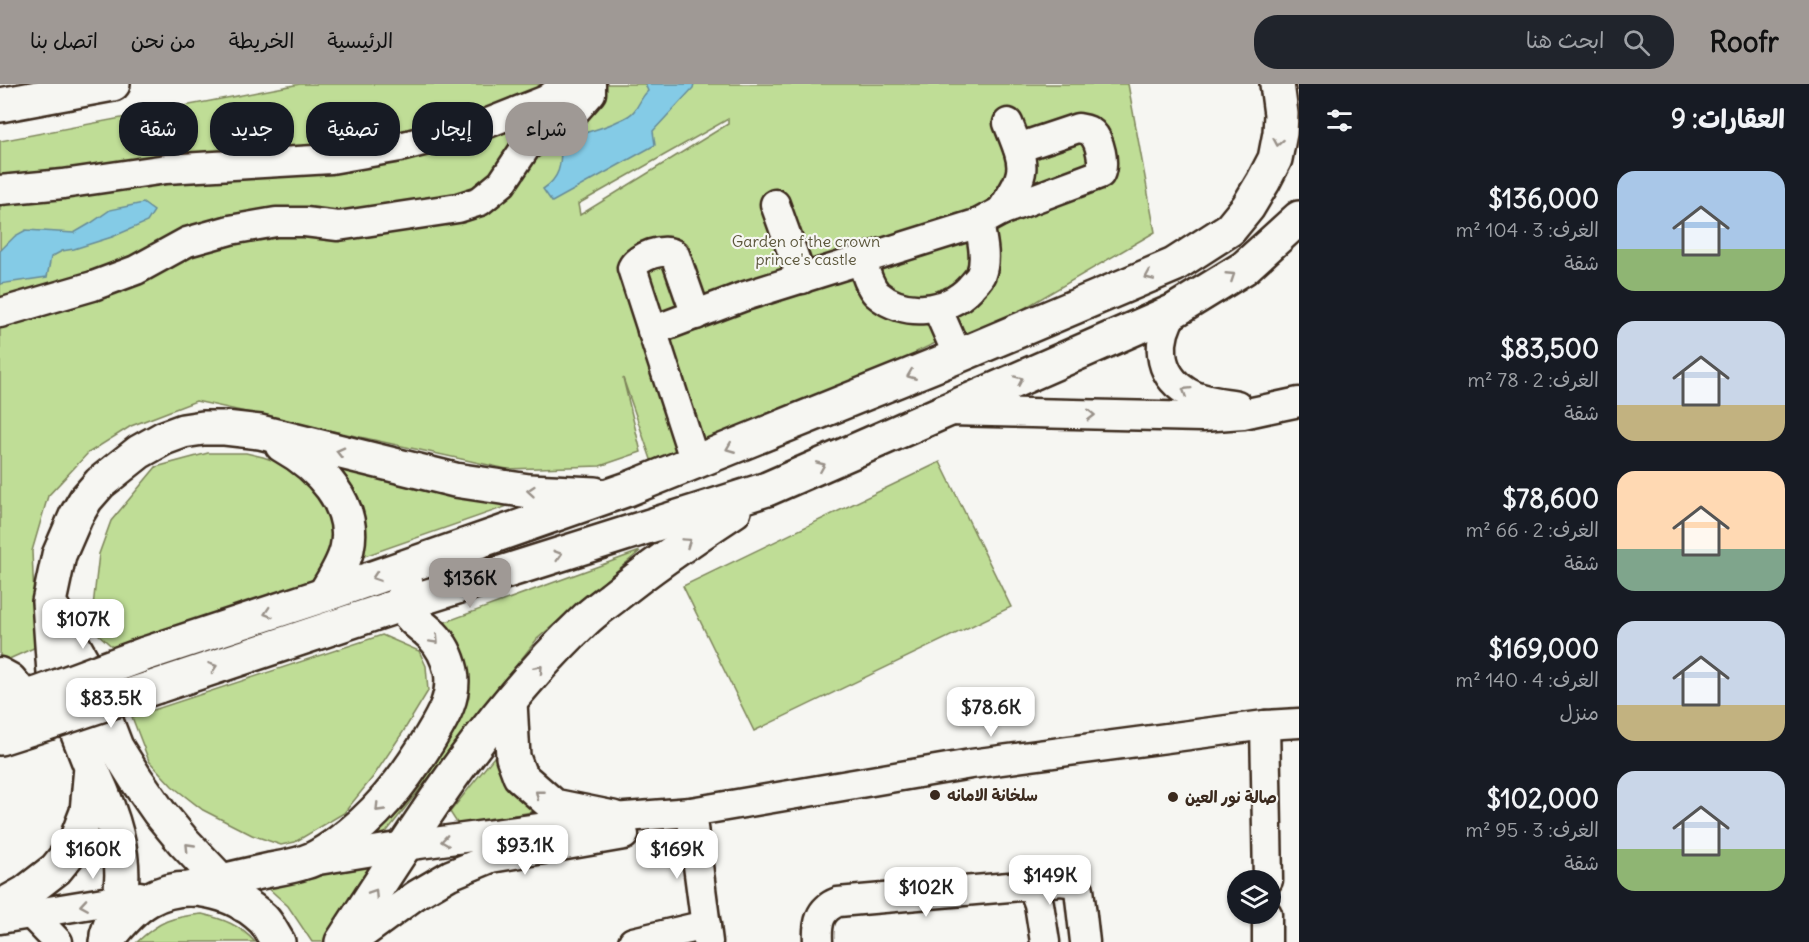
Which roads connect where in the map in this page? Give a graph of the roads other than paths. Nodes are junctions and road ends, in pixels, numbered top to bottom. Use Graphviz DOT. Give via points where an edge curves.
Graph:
graph roads {
  1 [pos="113,84"];
  2 [pos="568,84"];
  3 [pos="591,84"];
  4 [pos="1277,84"];
  5 [pos="0,105"];
  6 [pos="0,190"];
  7 [pos="775,204"];
  8 [pos="990,217"];
  9 [pos="1299,218"];
  10 [pos="861,261"];
  11 [pos="802,279"];
  12 [pos="937,308"];
  13 [pos="1174,311"];
  14 [pos="0,313"];
  15 [pos="696,315"];
  16 [pos="652,331"];
  17 [pos="958,356"];
  18 [pos="1299,402"];
  19 [pos="1263,410"];
  20 [pos="948,411"];
  21 [pos="260,432"];
  22 [pos="695,462"];
  23 [pos="767,489"];
  24 [pos="610,495"];
  25 [pos="425,560"];
  26 [pos="324,595"];
  27 [pos="49,602"];
  28 [pos="403,604"];
  29 [pos="0,672"];
  30 [pos="510,702"];
  31 [pos="29,704"];
  32 [pos="1299,723"];
  33 [pos="1265,725"];
  34 [pos="0,738"];
  35 [pos="91,767"];
  36 [pos="691,812"];
  37 [pos="613,818"];
  38 [pos="404,846"];
  39 [pos="306,862"];
  40 [pos="1268,870"];
  41 [pos="221,881"];
  42 [pos="1032,885"];
  43 [pos="176,891"];
  44 [pos="119,899"];
  45 [pos="244,905"];
  46 [pos="16,910"];
  47 [pos="0,919"];
  48 [pos="1268,924"];
  49 [pos="707,934"];
  50 [pos="58,942"];
  51 [pos="105,942"];
  52 [pos="278,942"];
  53 [pos="342,942"];
  54 [pos="352,942"];
  55 [pos="633,942"];
  56 [pos="818,942"];
  57 [pos="1045,942"];
  58 [pos="1085,942"];
  59 [pos="1267,942"];
  1 -- 5 [label="main road"];
  2 -- 6 [label="street" via="546,100 478,127 400,147 331,159 166,169"];
  3 -- 14 [label="street" via="591,93 560,128 526,147 502,183 480,201 458,208 338,226 276,222 230,230 188,242 135,270 93,286"];
  4 -- 17 [label="main road, one-way" via="1281,114 1275,159 1248,207 1230,229 1174,265"];
  7 -- 11 [label="street"];
  8 -- 8 [label="street" via="1100,174 1102,158 1093,134 1078,128 1013,135 1021,156 1019,183"];
  8 -- 10 [label="street"];
  8 -- 12 [label="street" via="981,276 965,293"];
  13 -- 9 [label="main road, one-way" via="1244,268"];
  10 -- 11 [label="street"];
  10 -- 12 [label="street" via="875,292 887,301 923,310"];
  11 -- 15 [label="street"];
  12 -- 17 [label="street"];
  19 -- 13 [label="street, one-way" via="1203,399 1175,383 1164,363 1161,340"];
  20 -- 13 [label="main road, one-way"];
  15 -- 16 [label="street"];
  15 -- 16 [label="street" via="675,255 664,251 637,261 632,268"];
  16 -- 22 [label="street"];
  17 -- 22 [label="main road, one-way"];
  18 -- 19 [label="street"];
  20 -- 19 [label="street, one-way" via="1222,417"];
  23 -- 20 [label="main road, one-way"];
  24 -- 21 [label="main road, one-way" via="529,491 455,480"];
  21 -- 26 [label="main road" via="296,452 322,474 343,506 348,548"];
  21 -- 27 [label="main road" via="225,428 183,431 116,469 100,483 76,516 59,555"];
  22 -- 24 [label="main road"];
  28 -- 23 [label="main road, one-way"];
  30 -- 23 [label="main road, one-way" via="584,621 658,562"];
  24 -- 25 [label="main road"];
  25 -- 26 [label="main road, one-way"];
  25 -- 28 [label="main road" via="406,584"];
  26 -- 31 [label="main road, one-way, bridge" via="145,654"];
  27 -- 35 [label="main road" via="54,673"];
  41 -- 27 [label="main road, one-way" via="159,812 116,747 84,664"];
  31 -- 28 [label="main road, one-way, bridge" via="158,686"];
  28 -- 39 [label="main road, one-way" via="410,616 432,635 448,660 452,689 449,704 390,796 352,833"];
  29 -- 31 [label="street" via="11,678"];
  37 -- 30 [label="main road, one-way" via="554,806 520,776 513,757"];
  30 -- 38 [label="main road" via="461,763"];
  31 -- 34 [label="main road"];
  32 -- 33 [label="street"];
  33 -- 36 [label="street" via="971,764"];
  33 -- 40 [label="street"];
  35 -- 44 [label="main road" via="117,838"];
  35 -- 46 [label="main road" via="87,812 73,848 56,869 25,892"];
  36 -- 37 [label="street"];
  36 -- 49 [label="street"];
  36 -- 54 [label="street" via="660,828 491,858 416,895"];
  37 -- 38 [label="street, one-way"];
  38 -- 39 [label="street"];
  53 -- 38 [label="main road, one-way"];
  39 -- 41 [label="main road"];
  41 -- 43 [label="main road"];
  41 -- 45 [label="main road"];
  42 -- 56 [label="street" via="838,902 819,918"];
  42 -- 57 [label="street"];
  42 -- 58 [label="street" via="1068,881 1076,885"];
  43 -- 44 [label="street"];
  43 -- 45 [label="main road" via="211,891"];
  43 -- 51 [label="main road" via="135,909"];
  44 -- 46 [label="street, one-way"];
  44 -- 51 [label="main road"];
  45 -- 52 [label="main road" via="264,920"];
  46 -- 47 [label="street"];
  46 -- 50 [label="street"];
  48 -- 59 [label="street"];
  49 -- 55 [label="street"];
}
